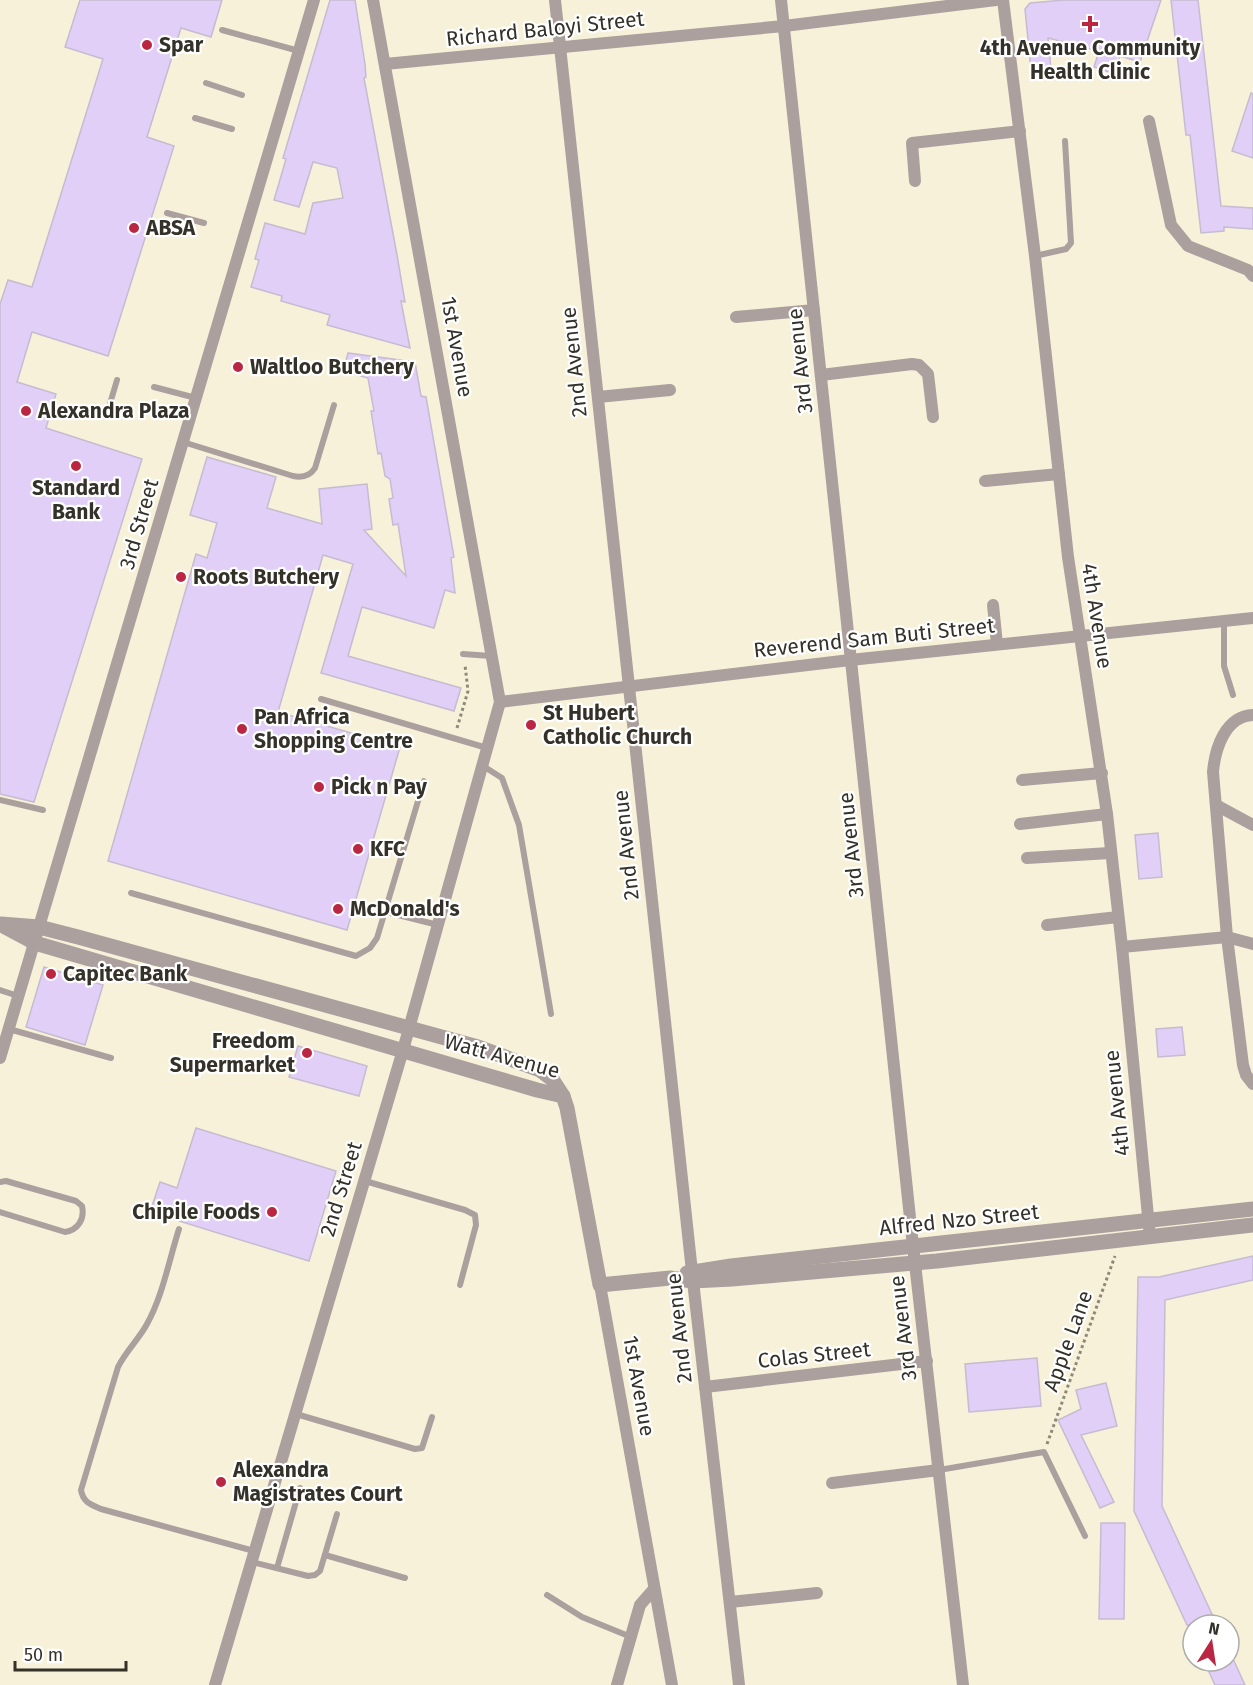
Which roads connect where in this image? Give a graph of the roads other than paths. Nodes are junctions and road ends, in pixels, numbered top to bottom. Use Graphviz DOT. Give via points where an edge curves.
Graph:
graph roads {
  1 [pos="314,0"];
  2 [pos="373,0"];
  3 [pos="555,0"];
  4 [pos="781,0"];
  5 [pos="996,0"];
  6 [pos="1003,0"];
  7 [pos="784,26"];
  8 [pos="222,30"];
  9 [pos="560,46"];
  10 [pos="299,51"];
  11 [pos="385,64"];
  12 [pos="206,83"];
  13 [pos="242,95"];
  14 [pos="195,118"];
  15 [pos="1149,121"];
  16 [pos="232,129"];
  17 [pos="1020,131"];
  18 [pos="1065,141"];
  19 [pos="915,181"];
  20 [pos="167,213"];
  21 [pos="204,223"];
  22 [pos="1035,256"];
  23 [pos="1253,276"];
  24 [pos="814,310"];
  25 [pos="736,317"];
  26 [pos="821,375"];
  27 [pos="117,380"];
  28 [pos="154,387"];
  29 [pos="670,390"];
  30 [pos="598,397"];
  31 [pos="196,398"];
  32 [pos="334,405"];
  33 [pos="106,417"];
  34 [pos="933,417"];
  35 [pos="183,442"];
  36 [pos="1059,474"];
  37 [pos="985,481"];
  38 [pos="993,605"];
  39 [pos="1253,618"];
  40 [pos="1224,621"];
  41 [pos="1079,637"];
  42 [pos="997,644"];
  43 [pos="463,654"];
  44 [pos="491,656"];
  45 [pos="850,660"];
  46 [pos="629,686"];
  47 [pos="1233,695"];
  48 [pos="321,699"];
  49 [pos="500,702"];
  50 [pos="1253,715"];
  51 [pos="488,748"];
  52 [pos="483,766"];
  53 [pos="1102,773"];
  54 [pos="1022,780"];
  55 [pos="424,781"];
  56 [pos="0,800"];
  57 [pos="1216,805"];
  58 [pos="43,810"];
  59 [pos="1107,814"];
  60 [pos="1020,824"];
  61 [pos="1253,825"];
  62 [pos="1110,853"];
  63 [pos="1027,858"];
  64 [pos="131,893"];
  65 [pos="386,912"];
  66 [pos="1118,917"];
  67 [pos="0,924"];
  68 [pos="1047,925"];
  69 [pos="438,926"];
  70 [pos="39,927"];
  71 [pos="1227,937"];
  72 [pos="34,943"];
  73 [pos="1253,944"];
  74 [pos="1122,947"];
  75 [pos="0,990"];
  76 [pos="19,996"];
  77 [pos="551,1014"];
  78 [pos="409,1027"];
  79 [pos="5,1033"];
  80 [pos="403,1050"];
  81 [pos="0,1058"];
  82 [pos="111,1058"];
  83 [pos="1253,1084"];
  84 [pos="563,1096"];
  85 [pos="364,1181"];
  86 [pos="0,1182"];
  87 [pos="1253,1209"];
  88 [pos="0,1212"];
  89 [pos="1149,1220"];
  90 [pos="1253,1225"];
  91 [pos="178,1229"];
  92 [pos="1150,1238"];
  93 [pos="913,1246"];
  94 [pos="915,1263"];
  95 [pos="692,1276"];
  96 [pos="460,1284"];
  97 [pos="600,1285"];
  98 [pos="927,1361"];
  99 [pos="705,1387"];
  100 [pos="295,1414"];
  101 [pos="432,1417"];
  102 [pos="939,1470"];
  103 [pos="832,1483"];
  104 [pos="300,1488"];
  105 [pos="337,1514"];
  106 [pos="1085,1536"];
  107 [pos="325,1555"];
  108 [pos="253,1556"];
  109 [pos="277,1568"];
  110 [pos="405,1578"];
  111 [pos="654,1589"];
  112 [pos="817,1593"];
  113 [pos="547,1595"];
  114 [pos="730,1602"];
  115 [pos="631,1637"];
  116 [pos="215,1685"];
  117 [pos="617,1685"];
  118 [pos="672,1685"];
  119 [pos="739,1685"];
  120 [pos="963,1685"];
  1 -- 10 [label="street, 3rd Street"];
  2 -- 11 [label="street, 1st Avenue"];
  3 -- 9 [label="street, 2nd Avenue"];
  4 -- 7 [label="street, 3rd Avenue"];
  5 -- 7 [label="street, Richard Baloyi Street"];
  6 -- 17 [label="street, 4th Avenue"];
  7 -- 9 [label="street, Richard Baloyi Street"];
  7 -- 24 [label="street, 3rd Avenue"];
  8 -- 10 [label="lane"];
  9 -- 11 [label="street, Richard Baloyi Street"];
  9 -- 30 [label="street, 2nd Avenue"];
  10 -- 31 [label="street, 3rd Street"];
  11 -- 44 [label="street, 1st Avenue"];
  12 -- 13 [label="lane"];
  14 -- 16 [label="lane"];
  15 -- 23 [label="street" via="1171,225 1188,246 1248,270"];
  17 -- 19 [label="street" via="912,143"];
  17 -- 22 [label="street, 4th Avenue"];
  18 -- 22 [label="lane" via="1071,243 1066,249"];
  20 -- 21 [label="lane"];
  22 -- 36 [label="street, 4th Avenue"];
  24 -- 25 [label="street"];
  24 -- 26 [label="street, 3rd Avenue"];
  26 -- 34 [label="street" via="919,365 927,374"];
  26 -- 45 [label="street, 3rd Avenue"];
  27 -- 33 [label="lane"];
  28 -- 31 [label="lane"];
  29 -- 30 [label="street"];
  30 -- 46 [label="street, 2nd Avenue"];
  31 -- 35 [label="street, 3rd Street"];
  32 -- 35 [label="lane" via="315,468 300,477"];
  35 -- 70 [label="street, 3rd Street"];
  36 -- 37 [label="street"];
  36 -- 41 [label="street, 4th Avenue"];
  38 -- 42 [label="street"];
  39 -- 40 [label="street, Reverend Sam Buti Street"];
  40 -- 41 [label="street, Reverend Sam Buti Street"];
  40 -- 47 [label="lane" via="1224,666"];
  41 -- 42 [label="street, Reverend Sam Buti Street"];
  41 -- 53 [label="street, 4th Avenue"];
  42 -- 45 [label="street, Reverend Sam Buti Street"];
  43 -- 44 [label="lane"];
  44 -- 49 [label="street, 1st Avenue"];
  45 -- 46 [label="street, Reverend Sam Buti Street"];
  45 -- 93 [label="street, 3rd Avenue"];
  46 -- 49 [label="street, Reverend Sam Buti Street"];
  46 -- 95 [label="street, 2nd Avenue"];
  48 -- 51 [label="lane"];
  49 -- 51 [label="street, 2nd Street"];
  50 -- 57 [label="street" via="1237,719 1221,738 1214,764"];
  51 -- 52 [label="street, 2nd Street"];
  52 -- 69 [label="street, 2nd Street"];
  52 -- 77 [label="lane" via="502,778 519,825"];
  53 -- 54 [label="street"];
  53 -- 59 [label="street, 4th Avenue"];
  55 -- 65 [label="lane"];
  56 -- 58 [label="lane"];
  57 -- 61 [label="street"];
  57 -- 71 [label="street"];
  59 -- 60 [label="street"];
  59 -- 62 [label="street, 4th Avenue"];
  62 -- 63 [label="street"];
  62 -- 66 [label="street, 4th Avenue"];
  64 -- 65 [label="lane" via="356,956 370,948 377,938"];
  65 -- 69 [label="lane"];
  66 -- 68 [label="street"];
  66 -- 74 [label="street, 4th Avenue"];
  67 -- 70 [label="street, Watt Avenue"];
  67 -- 72 [label="street, Watt Avenue"];
  69 -- 78 [label="street, 2nd Street"];
  70 -- 72 [label="street, 3rd Street"];
  70 -- 78 [label="street, Watt Avenue"];
  71 -- 73 [label="street"];
  71 -- 74 [label="street"];
  71 -- 83 [label="street" via="1243,1065"];
  72 -- 76 [label="street, 3rd Street"];
  72 -- 80 [label="street, Watt Avenue"];
  74 -- 89 [label="street, 4th Avenue"];
  75 -- 76 [label="lane"];
  76 -- 79 [label="street, 3rd Street"];
  78 -- 80 [label="street, 2nd Street"];
  78 -- 84 [label="street, Watt Avenue" via="526,1063 552,1079"];
  79 -- 81 [label="street, 3rd Street"];
  79 -- 82 [label="lane"];
  80 -- 84 [label="street, Watt Avenue"];
  80 -- 85 [label="street, 2nd Street"];
  84 -- 97 [label="street, 1st Avenue"];
  85 -- 96 [label="lane" via="475,1215 476,1225"];
  85 -- 100 [label="street, 2nd Street"];
  86 -- 88 [label="lane" via="76,1201 83,1211 79,1226 65,1232"];
  87 -- 89 [label="street, Alfred Nzo Street"];
  89 -- 92 [label="street, 4th Avenue"];
  89 -- 93 [label="street, Alfred Nzo Street"];
  90 -- 92 [label="street, Alfred Nzo Street"];
  91 -- 108 [label="lane" via="147,1326 118,1367 81,1490 82,1498 100,1509"];
  92 -- 94 [label="street, Alfred Nzo Street"];
  93 -- 94 [label="street, 3rd Avenue"];
  93 -- 95 [label="street, Alfred Nzo Street"];
  94 -- 95 [label="street, Alfred Nzo Street"];
  94 -- 98 [label="street, 3rd Avenue"];
  95 -- 97 [label="street, Alfred Nzo Street"];
  95 -- 99 [label="street, 2nd Avenue"];
  97 -- 111 [label="street, 1st Avenue"];
  98 -- 99 [label="street, Colas Street"];
  98 -- 102 [label="street, 3rd Avenue"];
  99 -- 114 [label="street, 2nd Avenue"];
  100 -- 101 [label="lane" via="415,1449 422,1448"];
  100 -- 108 [label="street, 2nd Street"];
  102 -- 103 [label="street"];
  102 -- 106 [label="lane" via="1044,1452"];
  102 -- 120 [label="street, 3rd Avenue"];
  104 -- 109 [label="lane"];
  105 -- 107 [label="lane"];
  107 -- 109 [label="lane" via="315,1575"];
  107 -- 110 [label="lane"];
  108 -- 109 [label="lane"];
  108 -- 116 [label="street, 2nd Street"];
  111 -- 115 [label="street" via="640,1605"];
  111 -- 118 [label="street, 1st Avenue"];
  112 -- 114 [label="street"];
  113 -- 115 [label="lane" via="582,1617"];
  114 -- 119 [label="street, 2nd Avenue"];
  115 -- 117 [label="street"];
}
